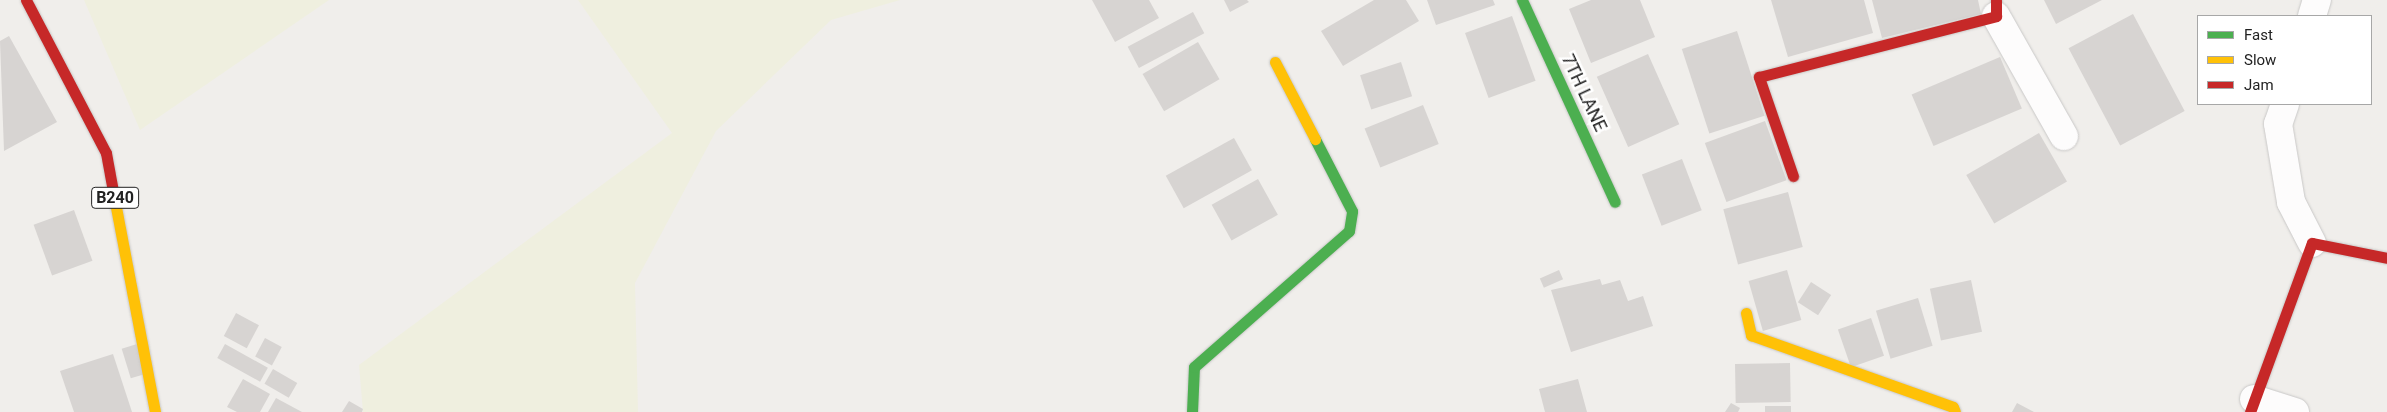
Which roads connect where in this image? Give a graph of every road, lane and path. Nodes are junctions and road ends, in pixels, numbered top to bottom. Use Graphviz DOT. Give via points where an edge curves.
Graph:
graph roads {
  1 [pos="26,0"];
  2 [pos="1522,0"];
  3 [pos="2317,0"];
  4 [pos="1996,8"];
  5 [pos="2312,15"];
  6 [pos="1275,62"];
  7 [pos="2285,105"];
  8 [pos="2064,136"];
  9 [pos="1793,176"];
  10 [pos="1615,202"];
  11 [pos="2312,242"];
  12 [pos="2387,258"];
  13 [pos="1746,313"];
  14 [pos="2252,405"];
  15 [pos="155,412"];
  16 [pos="1192,412"];
  17 [pos="1954,412"];
  18 [pos="2296,412"];
  1 -- 15 [label="street, B240" via="106,154"];
  2 -- 10 [label="street, 7TH LANE"];
  3 -- 5 [label="street"];
  4 -- 8 [label="street"];
  4 -- 9 [label="street" via="1759,77"];
  6 -- 16 [label="street" via="1352,211 1350,231 1194,367"];
  7 -- 11 [label="street" via="2278,124 2291,202"];
  11 -- 12 [label="street"];
  11 -- 14 [label="street"];
  13 -- 17 [label="street" via="1751,335 1953,407"];
  14 -- 18 [label="street"];
}
